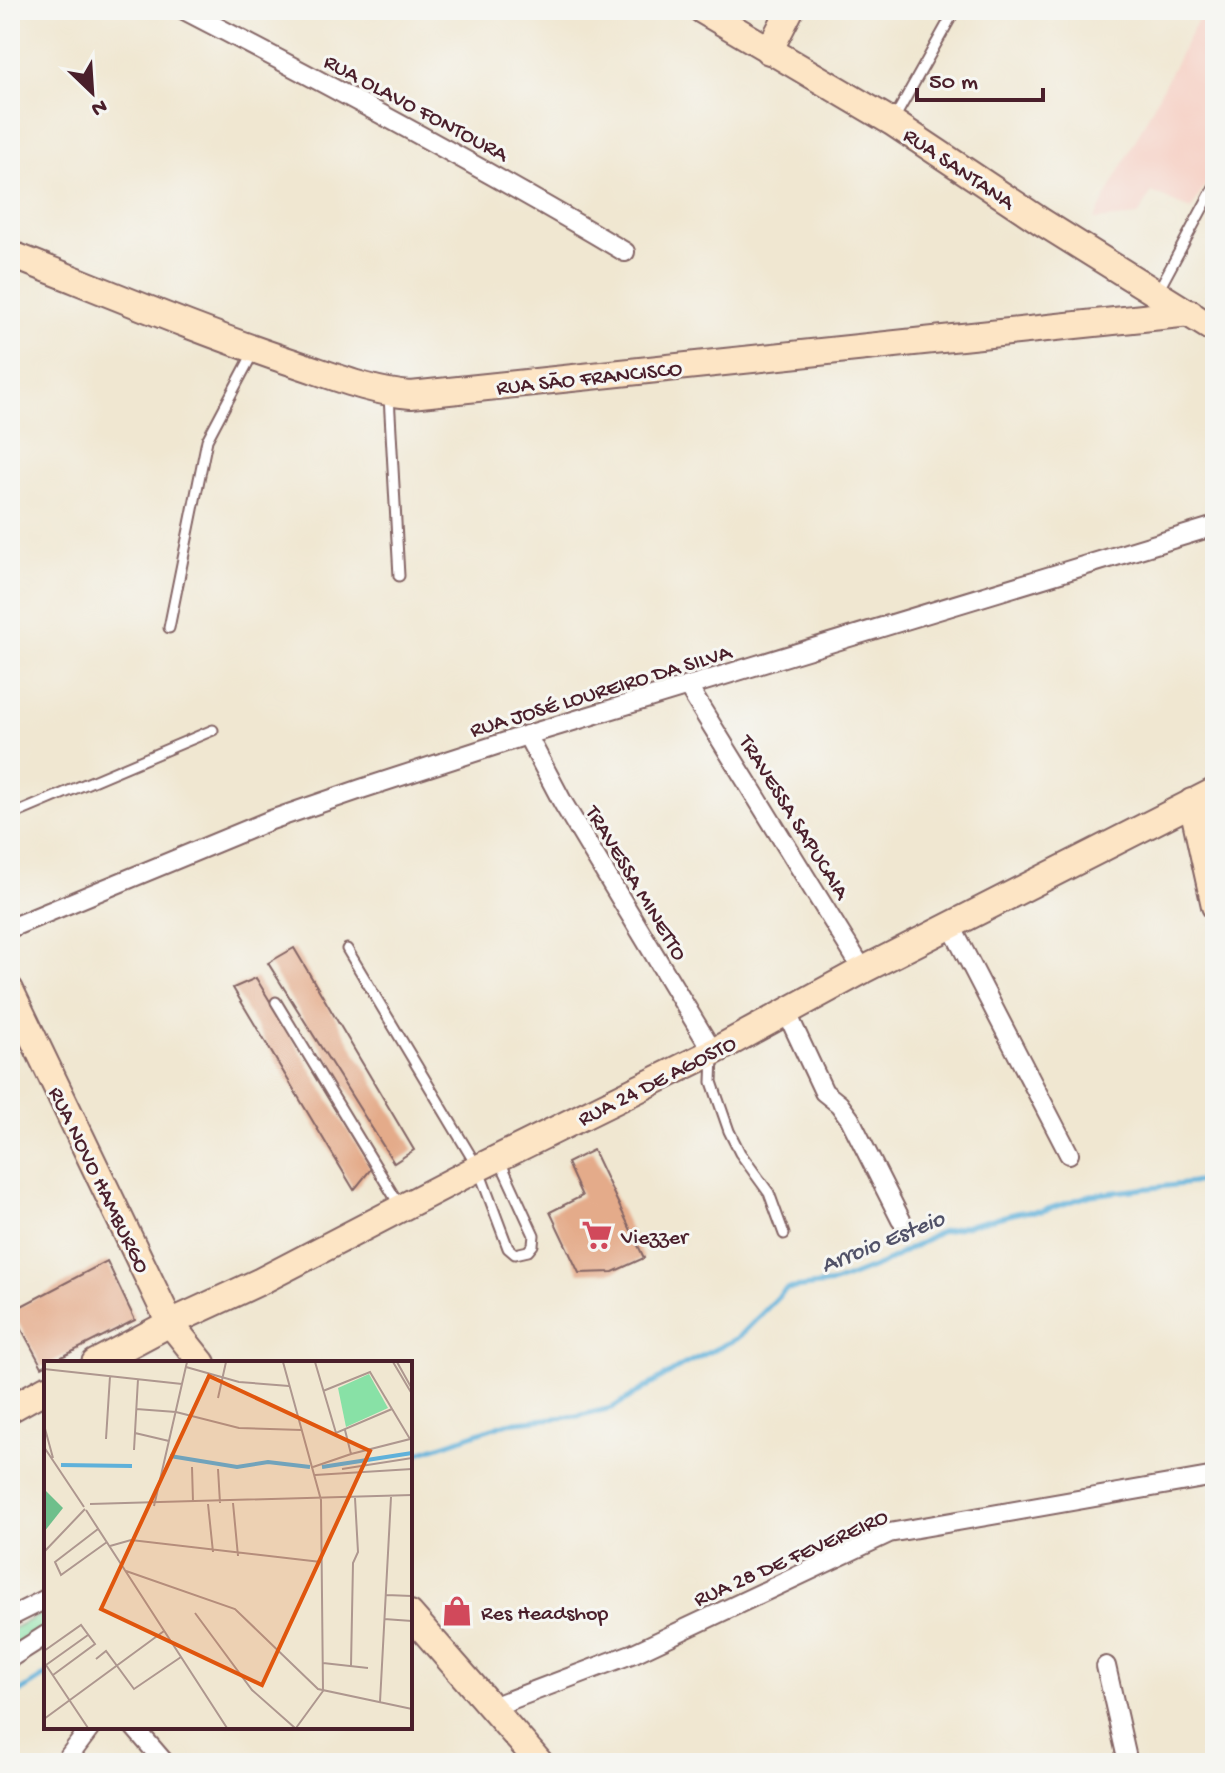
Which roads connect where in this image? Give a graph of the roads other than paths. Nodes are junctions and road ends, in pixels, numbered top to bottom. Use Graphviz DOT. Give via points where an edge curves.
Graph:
graph roads {
  1 [pos="184,10"];
  2 [pos="702,10"];
  3 [pos="790,10"];
  4 [pos="955,10"];
  5 [pos="769,51"];
  6 [pos="892,122"];
  7 [pos="1215,185"];
  8 [pos="625,252"];
  9 [pos="10,254"];
  10 [pos="1156,293"];
  11 [pos="1190,313"];
  12 [pos="1215,330"];
  13 [pos="254,350"];
  14 [pos="389,393"];
  15 [pos="1215,526"];
  16 [pos="399,576"];
  17 [pos="169,628"];
  18 [pos="688,687"];
  19 [pos="213,730"];
  20 [pos="527,735"];
  21 [pos="1204,797"];
  22 [pos="10,816"];
  23 [pos="1215,906"];
  24 [pos="951,926"];
  25 [pos="10,928"];
  26 [pos="347,949"];
  27 [pos="863,970"];
  28 [pos="10,990"];
  29 [pos="276,1002"];
  30 [pos="786,1011"];
  31 [pos="713,1052"];
  32 [pos="1069,1154"];
  33 [pos="488,1164"];
  34 [pos="402,1209"];
  35 [pos="901,1220"];
  36 [pos="784,1234"];
  37 [pos="170,1323"];
  38 [pos="99,1361"];
  39 [pos="200,1361"];
  40 [pos="44,1390"];
  41 [pos="10,1409"];
  42 [pos="1215,1476"];
  43 [pos="44,1600"];
  44 [pos="412,1616"];
  45 [pos="10,1617"];
  46 [pos="44,1636"];
  47 [pos="10,1658"];
  48 [pos="1106,1666"];
  49 [pos="492,1707"];
  50 [pos="90,1729"];
  51 [pos="136,1729"];
  52 [pos="64,1763"];
  53 [pos="165,1763"];
  54 [pos="540,1763"];
  55 [pos="1128,1763"];
  1 -- 8 [label="street, RUA OLAVO FONTOURA" via="391,118"];
  2 -- 5 [label="street, RUA SANTANA"];
  3 -- 5 [label="street"];
  4 -- 6 [label="lane"];
  5 -- 6 [label="street, RUA SANTANA"];
  6 -- 10 [label="street, RUA SANTANA"];
  7 -- 10 [label="lane"];
  9 -- 13 [label="street, RUA SÃO FRANCISCO"];
  10 -- 11 [label="street, RUA SANTANA"];
  11 -- 12 [label="street, RUA SANTANA"];
  11 -- 14 [label="street, RUA SÃO FRANCISCO" via="411,395"];
  13 -- 14 [label="street, RUA SÃO FRANCISCO"];
  13 -- 17 [label="lane" via="207,440"];
  14 -- 16 [label="lane"];
  15 -- 18 [label="street, RUA JOSÉ LOUREIRO DA SILVA"];
  18 -- 20 [label="street, RUA JOSÉ LOUREIRO DA SILVA"];
  18 -- 27 [label="street, TRAVESSA SAPUCAIA"];
  19 -- 22 [label="lane"];
  20 -- 25 [label="street, RUA JOSÉ LOUREIRO DA SILVA" via="271,820"];
  20 -- 31 [label="street, TRAVESSA MINETTO"];
  21 -- 23 [label="street"];
  21 -- 24 [label="street, RUA 24 DE AGOSTO"];
  24 -- 27 [label="street, RUA 24 DE AGOSTO"];
  24 -- 32 [label="street"];
  26 -- 33 [label="lane"];
  27 -- 30 [label="street, RUA 24 DE AGOSTO"];
  28 -- 37 [label="street, RUA NOVO HAMBURGO"];
  29 -- 34 [label="lane"];
  30 -- 31 [label="street, RUA 24 DE AGOSTO"];
  30 -- 35 [label="street" via="824,1092 850,1119"];
  31 -- 33 [label="street, RUA 24 DE AGOSTO"];
  31 -- 36 [label="lane" via="712,1082 729,1131 769,1193"];
  33 -- 33 [label="lane" via="534,1235 533,1245 522,1254 508,1248"];
  33 -- 34 [label="street, RUA 24 DE AGOSTO"];
  34 -- 37 [label="street, RUA 24 DE AGOSTO"];
  37 -- 38 [label="street, RUA 24 DE AGOSTO"];
  37 -- 39 [label="street, RUA NOVO HAMBURGO"];
  40 -- 41 [label="street"];
  42 -- 49 [label="street, RUA 28 DE FEVEREIRO" via="889,1533 634,1653"];
  43 -- 45 [label="street"];
  44 -- 49 [label="street"];
  46 -- 47 [label="street"];
  48 -- 55 [label="street"];
  49 -- 54 [label="street"];
  50 -- 52 [label="street"];
  51 -- 53 [label="street"];
}
